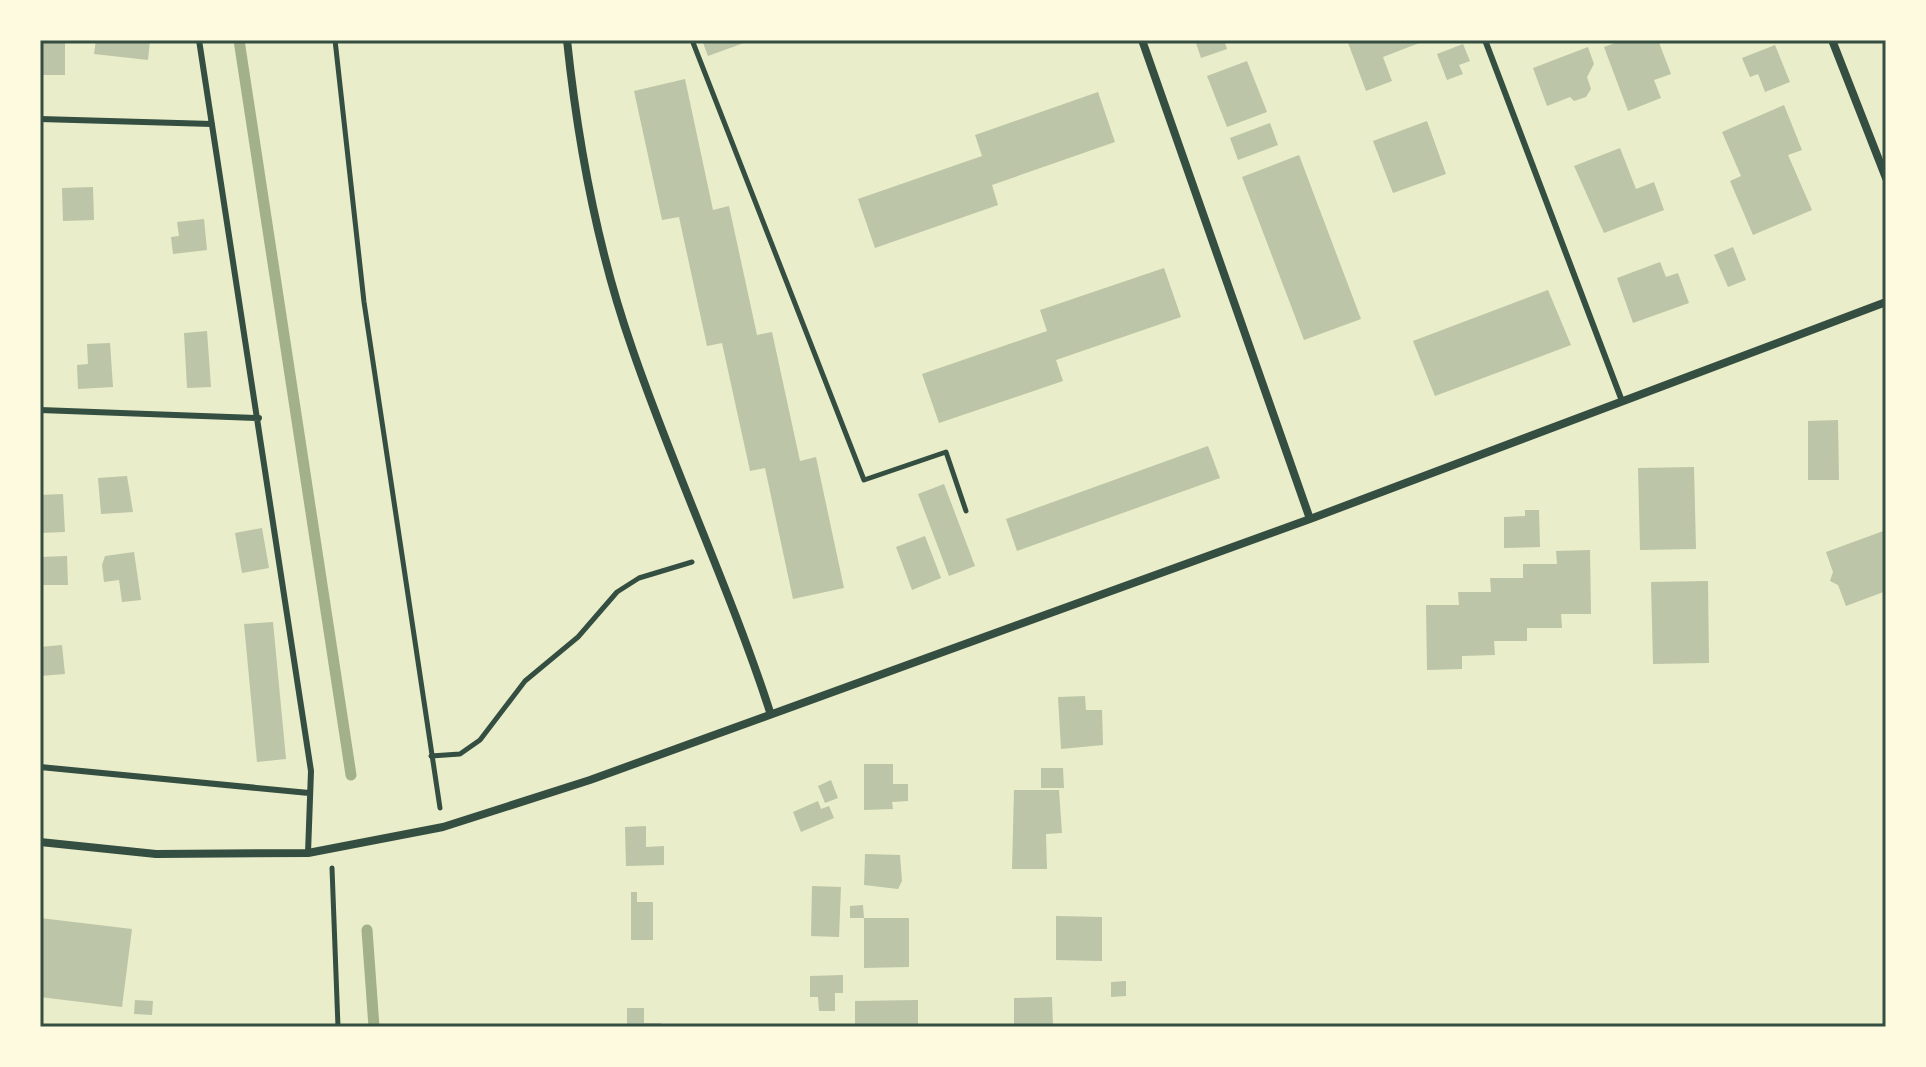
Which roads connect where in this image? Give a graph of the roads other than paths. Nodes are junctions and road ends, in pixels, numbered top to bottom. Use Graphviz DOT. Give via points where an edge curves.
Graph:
graph roads {
  1 [pos="199,40"];
  2 [pos="567,40"];
  3 [pos="1142,40"];
  4 [pos="1485,40"];
  5 [pos="1832,40"];
  6 [pos="40,119"];
  7 [pos="212,124"];
  8 [pos="1886,178"];
  9 [pos="1886,302"];
  10 [pos="1622,401"];
  11 [pos="40,410"];
  12 [pos="259,418"];
  13 [pos="1310,519"];
  14 [pos="770,712"];
  15 [pos="40,767"];
  16 [pos="309,793"];
  17 [pos="40,842"];
  18 [pos="308,853"];
  1 -- 7 [label="lane"];
  2 -- 14 [label="street" via="596,229 631,347"];
  3 -- 13 [label="street"];
  4 -- 10 [label="lane"];
  5 -- 8 [label="street"];
  6 -- 7 [label="lane"];
  7 -- 12 [label="lane"];
  9 -- 10 [label="street"];
  10 -- 13 [label="street"];
  11 -- 12 [label="lane"];
  12 -- 16 [label="lane" via="311,771"];
  13 -- 14 [label="street"];
  14 -- 18 [label="street" via="590,780 443,827"];
  15 -- 16 [label="lane"];
  16 -- 18 [label="lane"];
  17 -- 18 [label="street" via="156,854"];
}
